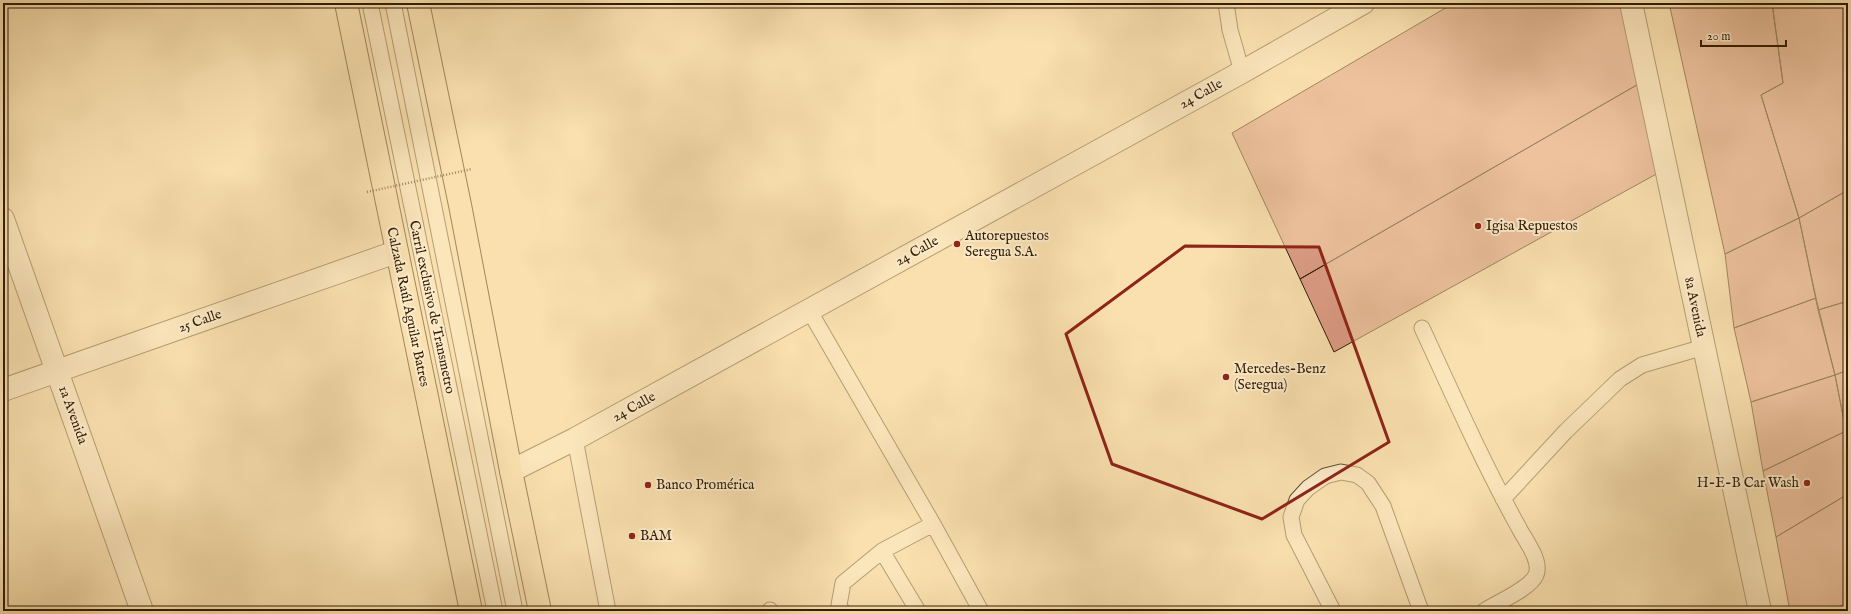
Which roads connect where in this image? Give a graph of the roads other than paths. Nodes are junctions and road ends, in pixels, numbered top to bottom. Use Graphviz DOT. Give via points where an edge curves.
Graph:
graph roads {
  1 [pos="346,3"];
  2 [pos="370,3"];
  3 [pos="393,3"];
  4 [pos="418,3"];
  5 [pos="1226,3"];
  6 [pos="1364,3"];
  7 [pos="1631,3"];
  8 [pos="1242,72"];
  9 [pos="3,219"];
  10 [pos="396,252"];
  11 [pos="809,310"];
  12 [pos="1422,328"];
  13 [pos="1704,347"];
  14 [pos="57,371"];
  15 [pos="3,390"];
  16 [pos="575,439"];
  17 [pos="511,471"];
  18 [pos="1503,499"];
  19 [pos="933,524"];
  20 [pos="882,551"];
  21 [pos="142,611"];
  22 [pos="472,611"];
  23 [pos="495,611"];
  24 [pos="515,611"];
  25 [pos="540,611"];
  26 [pos="608,611"];
  27 [pos="842,611"];
  28 [pos="918,611"];
  29 [pos="981,611"];
  30 [pos="1333,611"];
  31 [pos="1421,611"];
  32 [pos="1484,611"];
  33 [pos="1760,611"];
  1 -- 10 [label="highway, Calzada Raúl Aguilar Batres"];
  2 -- 23 [label="lane, Carril exclusivo de Transmetro"];
  3 -- 24 [label="lane, Carril exclusivo de Transmetro"];
  4 -- 17 [label="highway"];
  5 -- 8 [label="lane" via="1230,30"];
  6 -- 8 [label="street, 24 Calle"];
  7 -- 13 [label="street, 8a Avenida"];
  8 -- 11 [label="street, 24 Calle"];
  9 -- 14 [label="street, 1a Avenida"];
  10 -- 14 [label="street, 25 Calle"];
  10 -- 22 [label="highway, Calzada Raúl Aguilar Batres"];
  11 -- 16 [label="street, 24 Calle"];
  11 -- 19 [label="lane"];
  12 -- 18 [label="lane"];
  13 -- 18 [label="lane" via="1642,365 1620,380 1566,431"];
  13 -- 33 [label="street, 8a Avenida"];
  14 -- 15 [label="street, 25 Calle"];
  14 -- 21 [label="street, 1a Avenida"];
  16 -- 17 [label="street, 24 Calle"];
  16 -- 26 [label="lane"];
  17 -- 25 [label="highway"];
  18 -- 32 [label="lane" via="1533,555 1537,568 1536,575 1527,584"];
  19 -- 20 [label="lane"];
  19 -- 29 [label="lane"];
  20 -- 27 [label="lane" via="842,583 839,605"];
  20 -- 28 [label="lane"];
  30 -- 31 [label="lane" via="1294,535 1291,517 1297,500 1308,488 1325,476 1341,472 1357,475 1368,483 1383,506"];
}
